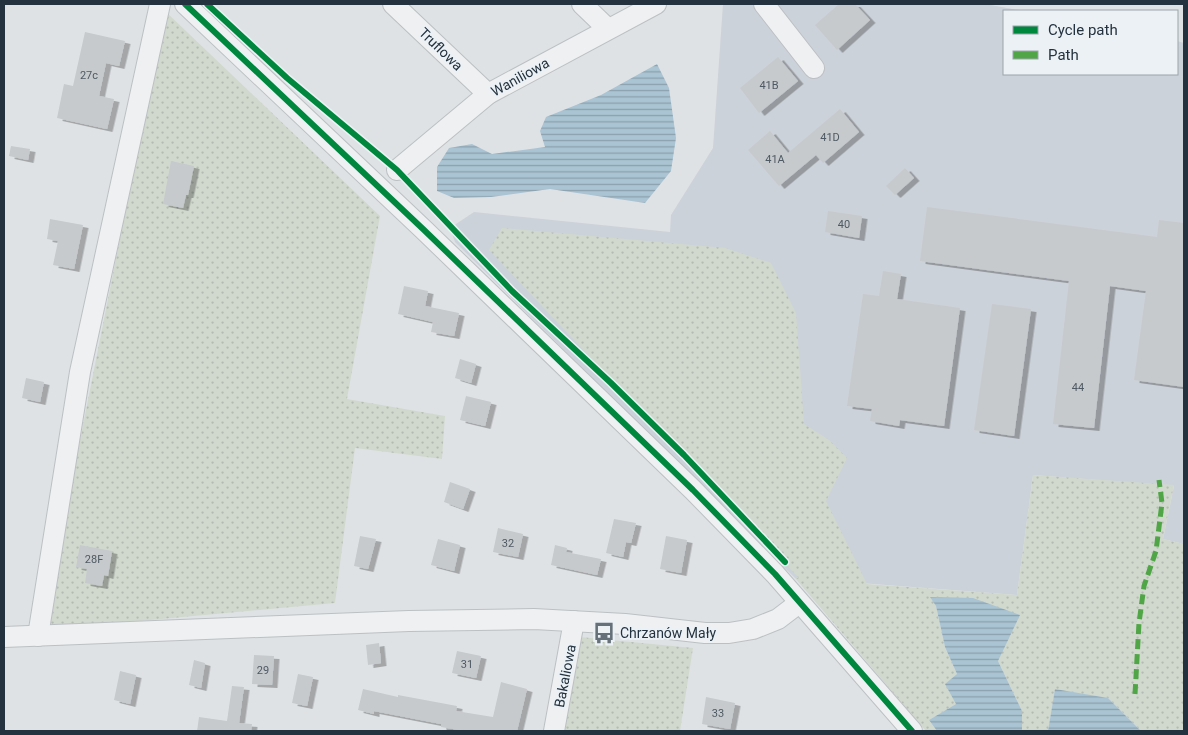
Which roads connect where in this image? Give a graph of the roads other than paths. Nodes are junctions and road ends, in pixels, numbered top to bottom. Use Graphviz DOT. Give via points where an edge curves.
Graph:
graph roads {
  1 [pos="160,4"];
  2 [pos="185,4"];
  3 [pos="393,4"];
  4 [pos="582,4"];
  5 [pos="656,4"];
  6 [pos="764,4"];
  7 [pos="608,28"];
  8 [pos="814,68"];
  9 [pos="488,94"];
  10 [pos="398,170"];
  11 [pos="799,602"];
  12 [pos="574,621"];
  13 [pos="38,636"];
  14 [pos="4,637"];
  15 [pos="554,731"];
  16 [pos="912,731"];
  1 -- 13 [label="street" via="80,372"];
  2 -- 11 [label="street" via="693,490"];
  3 -- 9 [label="street, Truflowa"];
  4 -- 7 [label="street"];
  5 -- 7 [label="street, Waniliowa"];
  6 -- 8 [label="street"];
  7 -- 9 [label="street, Waniliowa"];
  9 -- 10 [label="street, Waniliowa"];
  11 -- 12 [label="street" via="778,619 753,629 730,633"];
  11 -- 16 [label="street"];
  12 -- 13 [label="street" via="409,620"];
  12 -- 15 [label="street, Bakaliowa"];
  13 -- 14 [label="street"];
}
